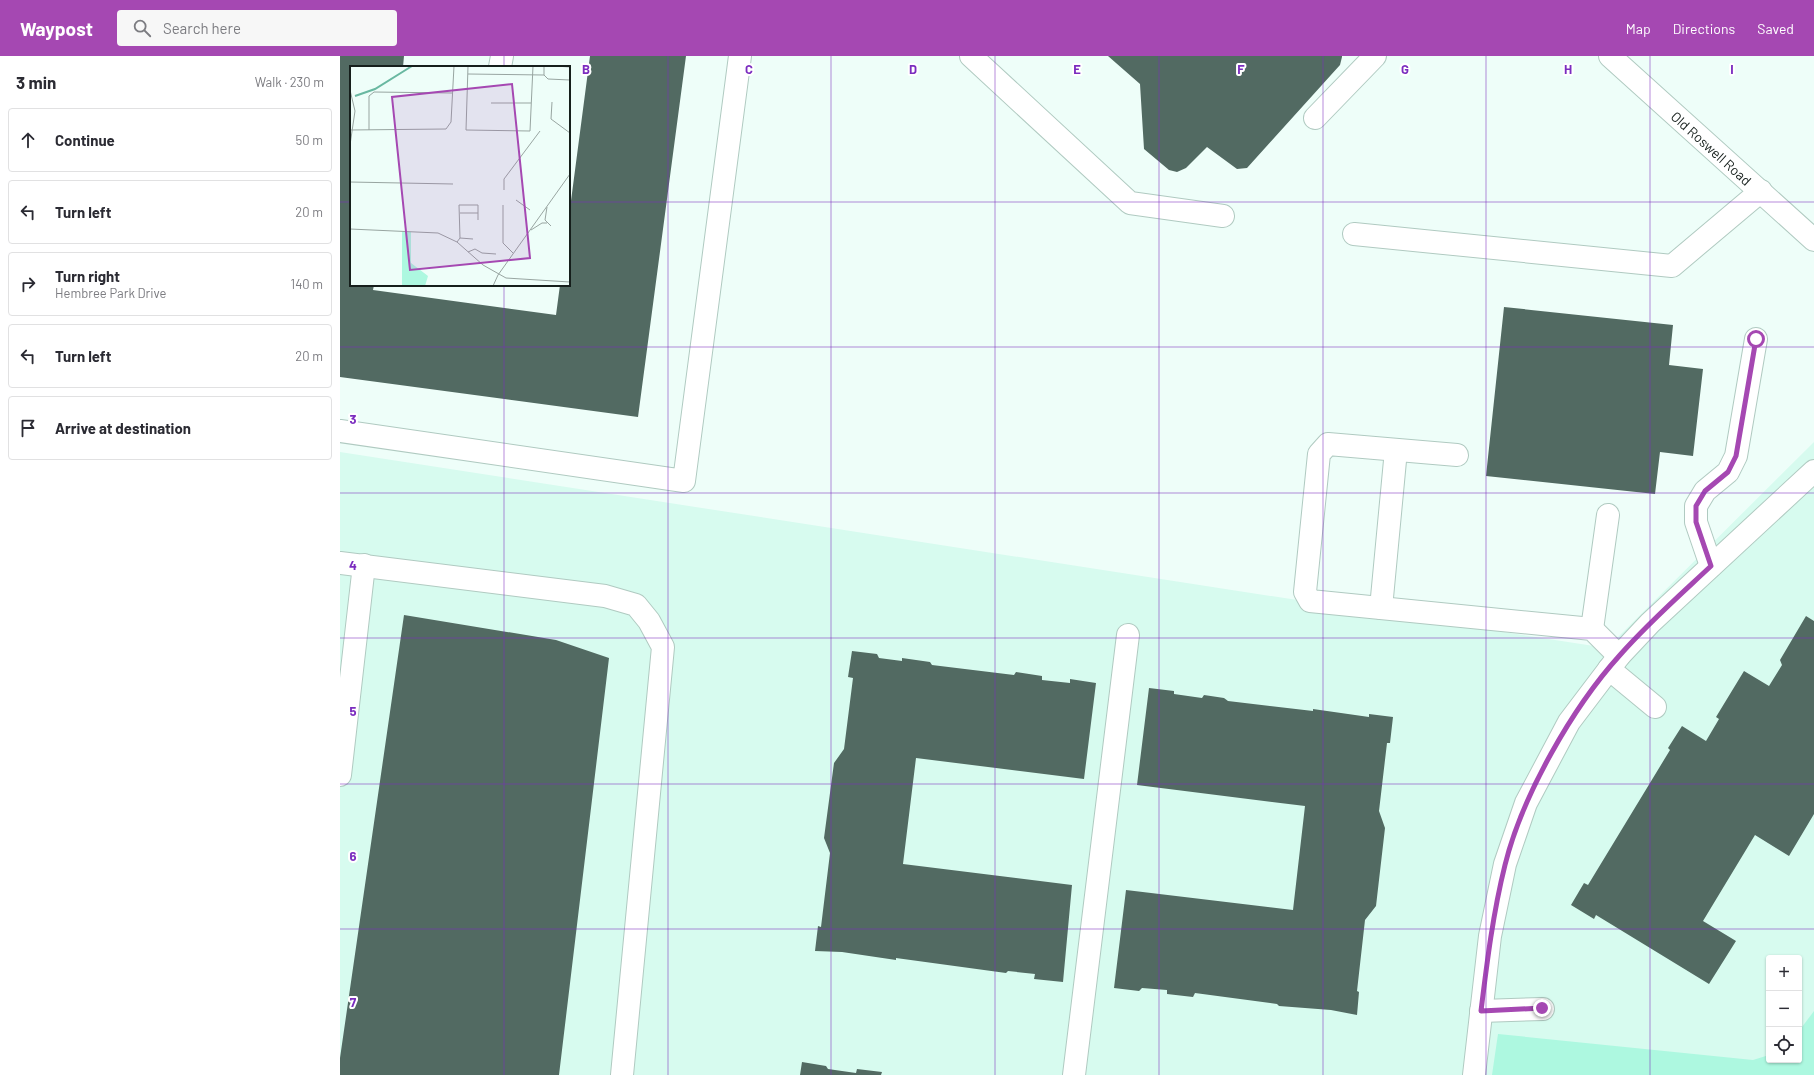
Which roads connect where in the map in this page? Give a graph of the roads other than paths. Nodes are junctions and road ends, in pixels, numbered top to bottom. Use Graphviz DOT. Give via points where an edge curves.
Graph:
graph roads {
  1 [pos="502,56"];
  2 [pos="740,56"];
  3 [pos="971,56"];
  4 [pos="1375,56"];
  5 [pos="1610,56"];
  6 [pos="500,66"];
  7 [pos="1315,118"];
  8 [pos="1761,191"];
  9 [pos="1223,216"];
  10 [pos="1354,234"];
  11 [pos="1814,240"];
  12 [pos="1756,339"];
  13 [pos="340,431"];
  14 [pos="1396,450"];
  15 [pos="1456,455"];
  16 [pos="1814,471"];
  17 [pos="1608,515"];
  18 [pos="340,563"];
  19 [pos="364,565"];
  20 [pos="1711,566"];
  21 [pos="1381,608"];
  22 [pos="1592,629"];
  23 [pos="1128,635"];
  24 [pos="1614,662"];
  25 [pos="1656,707"];
  26 [pos="340,775"];
  27 [pos="1542,1008"];
  28 [pos="1481,1011"];
  29 [pos="622,1075"];
  30 [pos="1074,1075"];
  31 [pos="1474,1075"];
  1 -- 6 [label="street"];
  2 -- 13 [label="street" via="684,481"];
  3 -- 9 [label="street" via="1130,203"];
  4 -- 7 [label="street"];
  5 -- 8 [label="street, Old Roswell Road"];
  8 -- 10 [label="street" via="1672,266"];
  8 -- 11 [label="street, Old Roswell Road"];
  12 -- 20 [label="street" via="1736,456 1728,472 1705,491 1696,506 1696,522"];
  14 -- 15 [label="street"];
  14 -- 21 [label="street"];
  14 -- 21 [label="street" via="1328,444 1320,454 1305,592 1310,601"];
  16 -- 20 [label="street"];
  17 -- 22 [label="street"];
  18 -- 19 [label="street"];
  19 -- 26 [label="street"];
  19 -- 29 [label="street" via="605,596 636,605 649,621 663,647"];
  20 -- 24 [label="street" via="1650,622"];
  21 -- 22 [label="street"];
  22 -- 24 [label="street"];
  23 -- 30 [label="street"];
  24 -- 25 [label="street"];
  24 -- 28 [label="street" via="1569,722 1526,803 1505,864 1490,936"];
  27 -- 28 [label="street"];
  28 -- 31 [label="street"];
}
